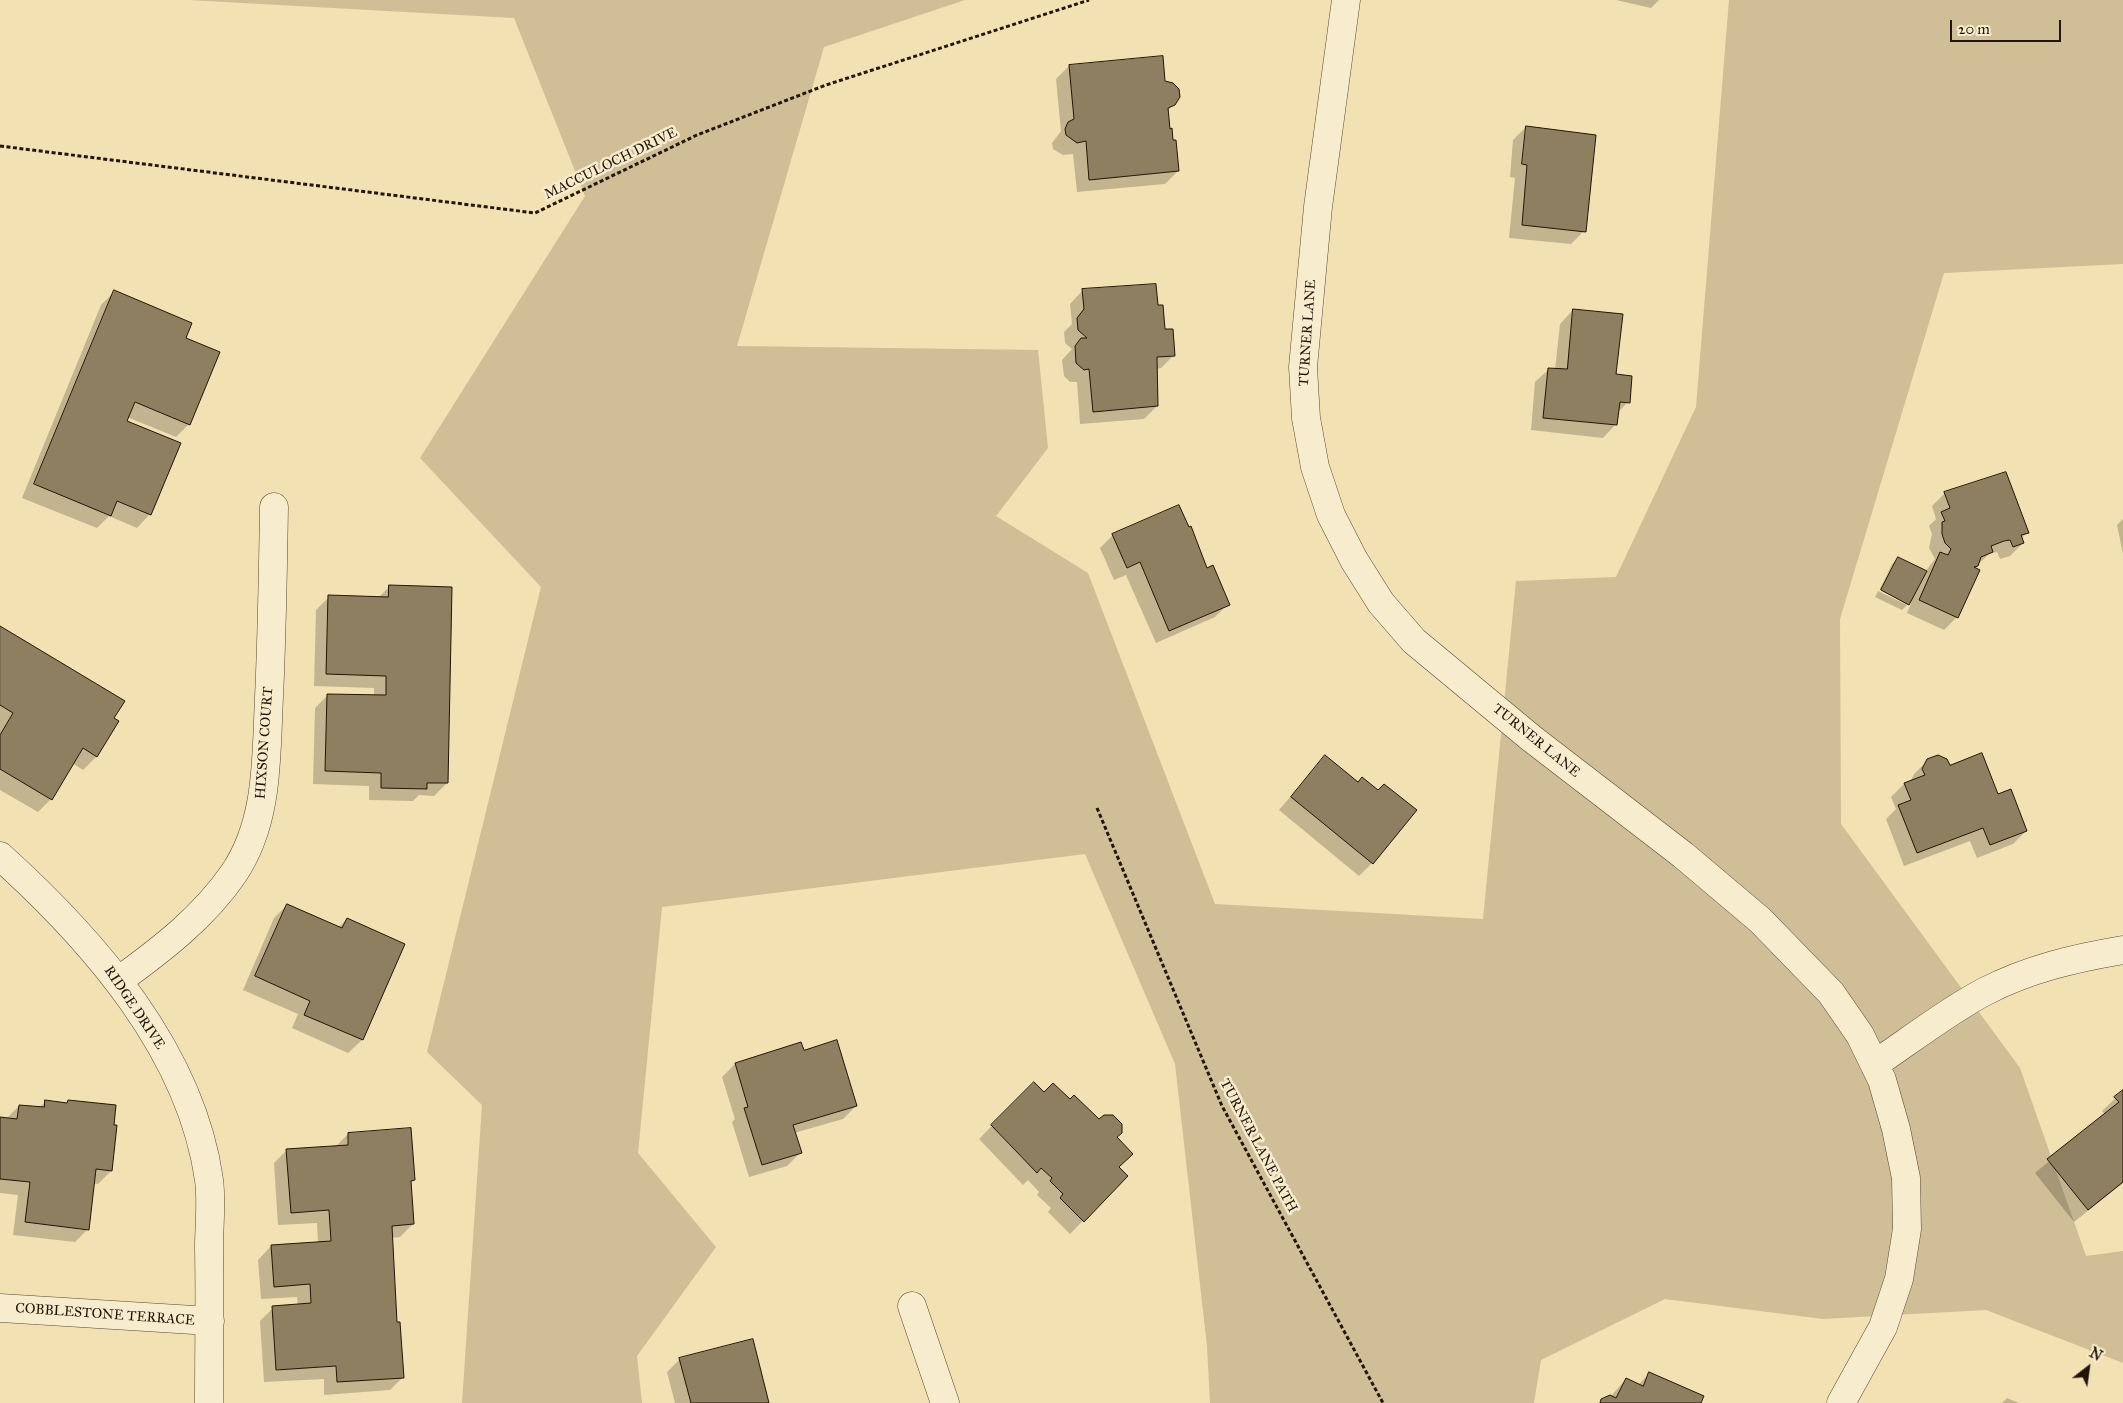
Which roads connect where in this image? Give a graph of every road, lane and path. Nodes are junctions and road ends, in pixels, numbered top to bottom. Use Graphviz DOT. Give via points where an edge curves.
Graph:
graph roads {
  1 [pos="1089,0"];
  2 [pos="1346,0"];
  3 [pos="0,146"];
  4 [pos="274,507"];
  5 [pos="1097,808"];
  6 [pos="0,856"];
  7 [pos="2123,950"];
  8 [pos="118,981"];
  9 [pos="1875,1064"];
  10 [pos="912,1306"];
  11 [pos="0,1308"];
  12 [pos="210,1321"];
  13 [pos="209,1403"];
  14 [pos="946,1403"];
  15 [pos="1383,1403"];
  16 [pos="1841,1403"];
  1 -- 3 [label="path, MACCULOCH DRIVE" via="826,85 697,135 535,213"];
  2 -- 9 [label="street, TURNER LANE" via="1318,207 1303,367 1306,418 1315,467 1331,515 1381,602 1414,641 1760,920 1831,993 1860,1034"];
  4 -- 8 [label="street, HIXSON COURT" via="265,778 256,827 234,873 203,913"];
  5 -- 15 [label="path, TURNER LANE PATH" via="1222,1106"];
  6 -- 8 [label="street, RIDGE DRIVE" via="37,889"];
  7 -- 9 [label="street" via="2078,957 2030,972 1983,992"];
  8 -- 12 [label="street, RIDGE DRIVE" via="157,1038 180,1084 197,1132 209,1181"];
  9 -- 16 [label="street, TURNER LANE" via="1898,1137 1906,1178 1907,1229 1899,1279 1883,1327"];
  10 -- 14 [label="street"];
  11 -- 12 [label="street, COBBLESTONE TERRACE"];
  12 -- 13 [label="street, RIDGE DRIVE"];
}
